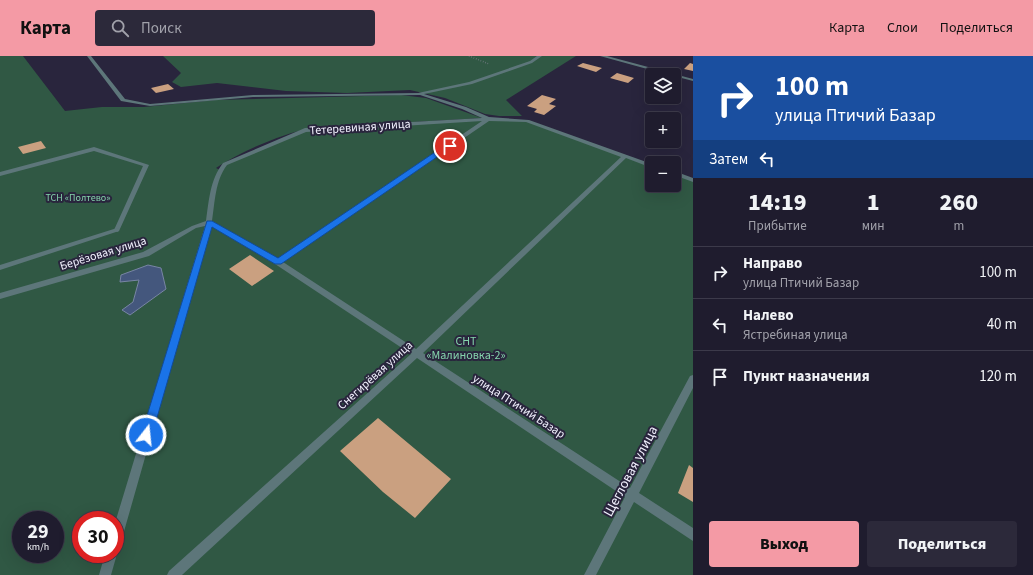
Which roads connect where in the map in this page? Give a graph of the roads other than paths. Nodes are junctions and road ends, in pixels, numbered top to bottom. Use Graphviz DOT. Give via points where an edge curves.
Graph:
graph roads {
  1 [pos="88,56"];
  2 [pos="540,56"];
  3 [pos="602,56"];
  4 [pos="693,80"];
  5 [pos="418,94"];
  6 [pos="489,119"];
  7 [pos="625,156"];
  8 [pos="645,163"];
  9 [pos="0,174"];
  10 [pos="681,176"];
  11 [pos="693,180"];
  12 [pos="210,222"];
  13 [pos="278,262"];
  14 [pos="0,268"];
  15 [pos="0,296"];
  16 [pos="417,353"];
  17 [pos="693,379"];
  18 [pos="634,496"];
  19 [pos="124,512"];
  20 [pos="693,535"];
  21 [pos="108,563"];
  22 [pos="105,575"];
  23 [pos="173,575"];
  24 [pos="590,575"];
  1 -- 5 [label="street" via="115,92 123,100 136,104 269,95"];
  2 -- 5 [label="street" via="531,62 470,83"];
  3 -- 4 [label="street"];
  5 -- 6 [label="street" via="448,102"];
  6 -- 7 [label="street" via="527,121"];
  6 -- 12 [label="street, Тетеревиная улица" via="314,129 297,133 225,164 220,170 215,186"];
  6 -- 13 [label="street"];
  7 -- 8 [label="street"];
  7 -- 16 [label="street, Снегирёвая улица"];
  9 -- 14 [label="street" via="94,149 146,165 117,230"];
  10 -- 11 [label="street"];
  12 -- 13 [label="street, улица Птичий Базар"];
  12 -- 15 [label="street, Берёзовая улица" via="194,227 146,254"];
  12 -- 19 [label="street, Тетеревиная улица"];
  13 -- 16 [label="street, улица Птичий Базар"];
  16 -- 18 [label="street, улица Птичий Базар"];
  16 -- 23 [label="street, Снегирёвая улица"];
  17 -- 18 [label="street, Щегловая улица"];
  18 -- 20 [label="street, улица Птичий Базар"];
  18 -- 24 [label="street, Щегловая улица"];
  21 -- 22 [label="street"];
}
